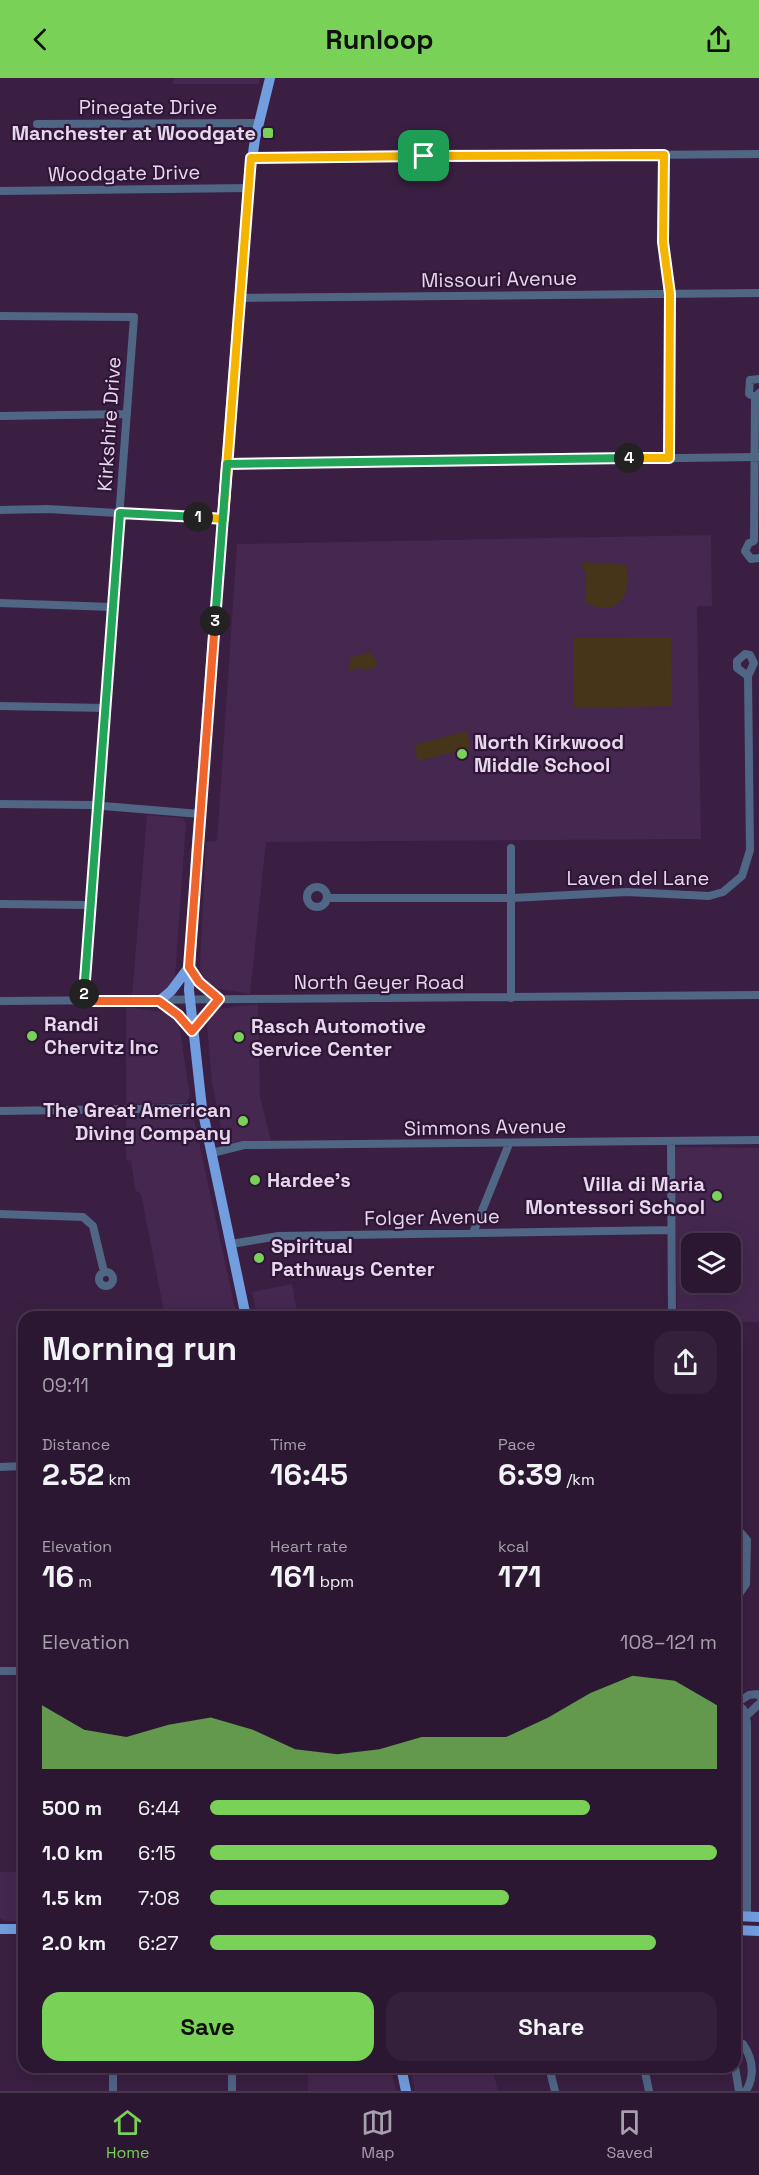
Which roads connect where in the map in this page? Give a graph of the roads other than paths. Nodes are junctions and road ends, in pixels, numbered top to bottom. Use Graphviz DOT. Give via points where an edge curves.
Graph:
graph roads {
  1 [pos="270,78"];
  2 [pos="37,123"];
  3 [pos="259,123"];
  4 [pos="759,153"];
  5 [pos="664,155"];
  6 [pos="251,158"];
  7 [pos="248,188"];
  8 [pos="0,191"];
  9 [pos="759,293"];
  10 [pos="670,294"];
  11 [pos="240,298"];
  12 [pos="0,316"];
  13 [pos="759,379"];
  14 [pos="757,395"];
  15 [pos="127,414"];
  16 [pos="0,416"];
  17 [pos="757,457"];
  18 [pos="669,458"];
  19 [pos="227,464"];
  20 [pos="0,510"];
  21 [pos="120,513"];
  22 [pos="223,519"];
  23 [pos="757,542"];
  24 [pos="759,558"];
  25 [pos="0,603"];
  26 [pos="112,607"];
  27 [pos="748,676"];
  28 [pos="0,706"];
  29 [pos="105,708"];
  30 [pos="0,804"];
  31 [pos="98,806"];
  32 [pos="200,814"];
  33 [pos="511,848"];
  34 [pos="328,898"];
  35 [pos="512,898"];
  36 [pos="0,904"];
  37 [pos="90,905"];
  38 [pos="189,967"];
  39 [pos="759,995"];
  40 [pos="511,998"];
  41 [pos="219,999"];
  42 [pos="0,1000"];
  43 [pos="83,1001"];
  44 [pos="159,1001"];
  45 [pos="189,1001"];
  46 [pos="192,1031"];
  47 [pos="202,1108"];
  48 [pos="0,1110"];
  49 [pos="759,1140"];
  50 [pos="671,1141"];
  51 [pos="509,1144"];
  52 [pos="212,1154"];
  53 [pos="0,1214"];
  54 [pos="671,1230"];
  55 [pos="473,1233"];
  56 [pos="231,1244"];
  57 [pos="104,1272"];
  58 [pos="245,1311"];
  59 [pos="672,1311"];
  60 [pos="18,1466"];
  61 [pos="0,1467"];
  62 [pos="741,1533"];
  63 [pos="741,1591"];
  64 [pos="0,1671"];
  65 [pos="18,1671"];
  66 [pos="759,1696"];
  67 [pos="741,1701"];
  68 [pos="759,1704"];
  69 [pos="741,1711"];
  70 [pos="745,1717"];
  71 [pos="741,1857"];
  72 [pos="747,1857"];
  73 [pos="741,1916"];
  74 [pos="747,1916"];
  75 [pos="759,1917"];
  76 [pos="0,1929"];
  77 [pos="18,1929"];
  78 [pos="741,1930"];
  79 [pos="759,1931"];
  80 [pos="741,2043"];
  81 [pos="114,2073"];
  82 [pos="232,2073"];
  83 [pos="402,2073"];
  84 [pos="550,2073"];
  85 [pos="645,2073"];
  86 [pos="736,2073"];
  87 [pos="113,2091"];
  88 [pos="232,2091"];
  89 [pos="406,2091"];
  90 [pos="555,2091"];
  91 [pos="649,2091"];
  92 [pos="739,2091"];
  93 [pos="746,2091"];
  1 -- 3 [label="main road"];
  2 -- 3 [label="street, Pinegate Drive"];
  3 -- 6 [label="main road"];
  4 -- 5 [label="street"];
  5 -- 6 [label="street"];
  5 -- 10 [label="street" via="663,242"];
  6 -- 7 [label="main road"];
  7 -- 8 [label="street, Woodgate Drive"];
  7 -- 11 [label="main road"];
  9 -- 10 [label="street, Missouri Avenue"];
  10 -- 11 [label="street, Missouri Avenue"];
  10 -- 18 [label="street"];
  11 -- 19 [label="main road"];
  12 -- 15 [label="street, Kirkshire Drive" via="134,317"];
  13 -- 14 [label="street" via="750,380 748,386 749,394"];
  14 -- 17 [label="street"];
  15 -- 16 [label="street"];
  15 -- 21 [label="street, Kirkshire Drive"];
  17 -- 18 [label="street"];
  17 -- 23 [label="street"];
  18 -- 19 [label="street"];
  19 -- 22 [label="main road"];
  20 -- 21 [label="street"];
  21 -- 22 [label="street"];
  21 -- 26 [label="street, Kirkshire Drive"];
  22 -- 32 [label="main road"];
  23 -- 24 [label="street" via="749,543 745,551 751,559"];
  25 -- 26 [label="street"];
  26 -- 29 [label="street, Kirkshire Drive"];
  27 -- 35 [label="street, Laven del Lane" via="750,850 742,876 709,896 627,892"];
  28 -- 29 [label="street"];
  29 -- 31 [label="street, Kirkshire Drive"];
  30 -- 31 [label="street"];
  31 -- 32 [label="street"];
  31 -- 37 [label="street, Kirkshire Drive"];
  32 -- 38 [label="main road"];
  33 -- 35 [label="street"];
  34 -- 35 [label="street, Laven del Lane"];
  35 -- 40 [label="street"];
  36 -- 37 [label="street"];
  37 -- 43 [label="street, Kirkshire Drive"];
  38 -- 41 [label="main road"];
  38 -- 44 [label="main road"];
  38 -- 45 [label="main road"];
  39 -- 40 [label="street, North Geyer Road"];
  40 -- 41 [label="street, North Geyer Road"];
  41 -- 45 [label="street, North Geyer Road"];
  41 -- 46 [label="main road"];
  42 -- 43 [label="street, North Geyer Road"];
  43 -- 44 [label="street, North Geyer Road"];
  44 -- 45 [label="street, North Geyer Road"];
  44 -- 46 [label="main road"];
  45 -- 46 [label="main road"];
  46 -- 47 [label="main road"];
  47 -- 48 [label="street"];
  47 -- 52 [label="main road"];
  49 -- 50 [label="street, Simmons Avenue"];
  50 -- 51 [label="street, Simmons Avenue"];
  50 -- 54 [label="street"];
  51 -- 52 [label="street, Simmons Avenue" via="244,1145"];
  51 -- 55 [label="street"];
  52 -- 56 [label="main road"];
  53 -- 57 [label="street" via="83,1217 93,1226"];
  54 -- 55 [label="street, Folger Avenue"];
  54 -- 59 [label="street"];
  55 -- 56 [label="street, Folger Avenue" via="279,1236"];
  56 -- 58 [label="main road"];
  60 -- 61 [label="street"];
  62 -- 63 [label="street" via="747,1540 746,1584"];
  64 -- 65 [label="street"];
  66 -- 67 [label="street" via="749,1695"];
  68 -- 70 [label="street"];
  69 -- 70 [label="street"];
  70 -- 72 [label="street"];
  71 -- 72 [label="street"];
  72 -- 74 [label="street"];
  73 -- 74 [label="main road"];
  74 -- 75 [label="main road"];
  76 -- 77 [label="main road"];
  78 -- 79 [label="main road"];
  80 -- 93 [label="street" via="753,2073"];
  81 -- 87 [label="street"];
  82 -- 88 [label="street"];
  83 -- 89 [label="main road"];
  84 -- 90 [label="street"];
  85 -- 91 [label="street"];
  86 -- 92 [label="street"];
}
